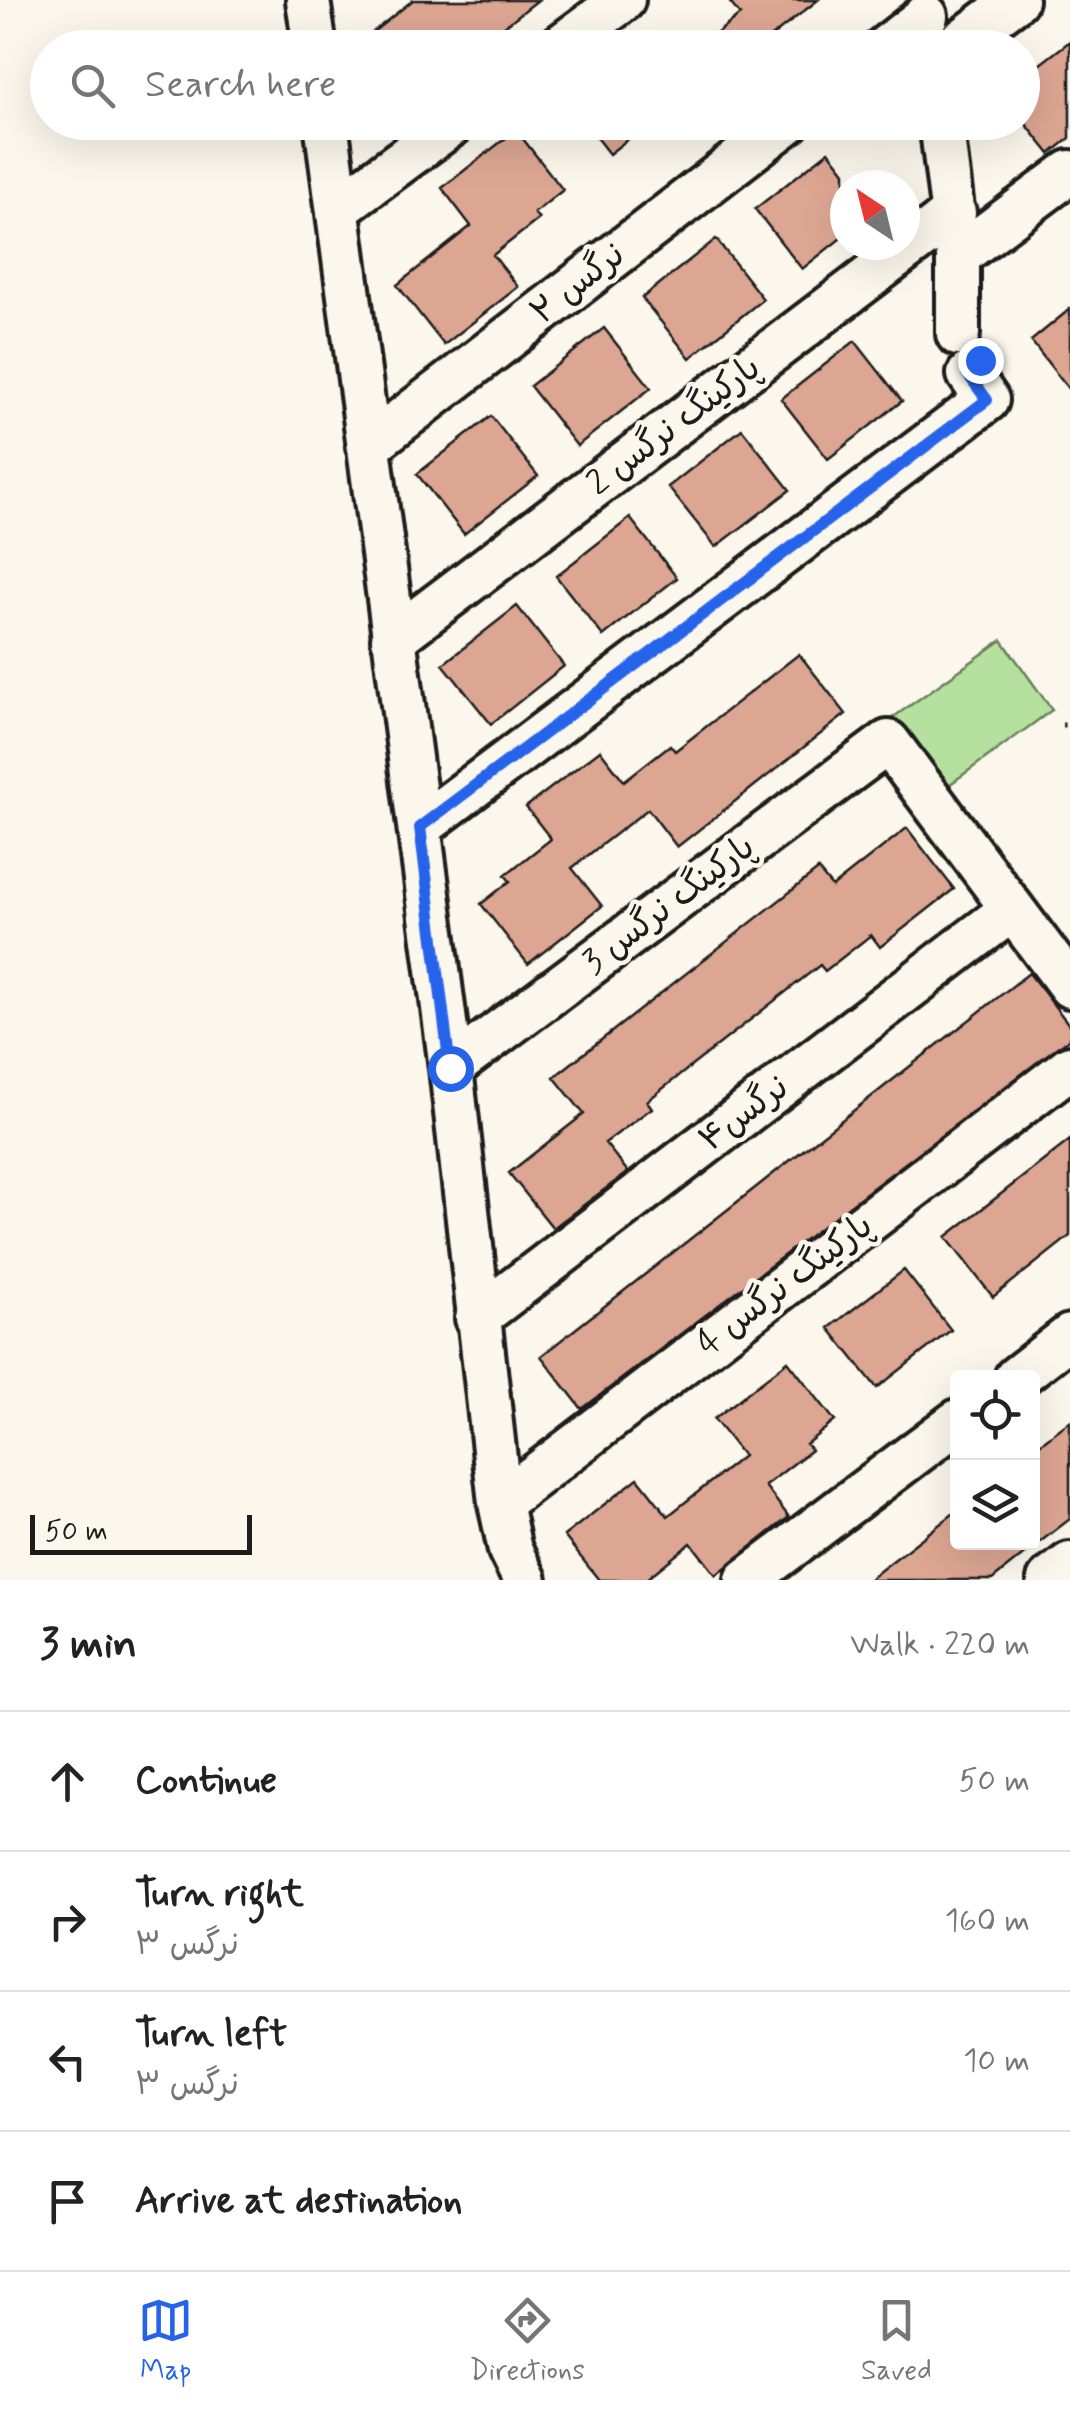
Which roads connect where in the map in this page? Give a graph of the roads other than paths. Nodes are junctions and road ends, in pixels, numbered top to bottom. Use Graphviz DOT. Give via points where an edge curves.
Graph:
graph roads {
  1 [pos="623,0"];
  2 [pos="1016,0"];
  3 [pos="933,28"];
  4 [pos="582,30"];
  5 [pos="329,140"];
  6 [pos="431,140"];
  7 [pos="765,140"];
  8 [pos="943,140"];
  9 [pos="1070,172"];
  10 [pos="338,208"];
  11 [pos="954,213"];
  12 [pos="958,256"];
  13 [pos="368,446"];
  14 [pos="393,639"];
  15 [pos="420,827"];
  16 [pos="1011,910"];
  17 [pos="1070,986"];
  18 [pos="450,1068"];
  19 [pos="1070,1068"];
  20 [pos="477,1318"];
  21 [pos="1070,1336"];
  22 [pos="1026,1370"];
  23 [pos="950,1427"];
  24 [pos="500,1502"];
  25 [pos="1070,1564"];
  26 [pos="525,1580"];
  27 [pos="747,1580"];
  28 [pos="1049,1580"];
  1 -- 4 [label="street"];
  2 -- 3 [label="street"];
  5 -- 10 [label="street"];
  6 -- 10 [label="street"];
  7 -- 13 [label="street, نرگس ۲"];
  8 -- 11 [label="street"];
  9 -- 12 [label="street"];
  10 -- 13 [label="street"];
  11 -- 12 [label="street"];
  11 -- 14 [label="street, پارکینگ نرگس 2"];
  12 -- 15 [label="street" via="964,354 987,400"];
  13 -- 14 [label="street"];
  14 -- 15 [label="street"];
  15 -- 18 [label="street"];
  16 -- 17 [label="street"];
  16 -- 18 [label="street, پارکینگ نرگس 3" via="888,742"];
  16 -- 20 [label="street, نرگس۴"];
  18 -- 20 [label="street"];
  19 -- 24 [label="street, پارکینگ نرگس 4"];
  20 -- 24 [label="street"];
  21 -- 22 [label="street"];
  23 -- 27 [label="street"];
  24 -- 26 [label="street" via="510,1550"];
  25 -- 28 [label="street"];
}
